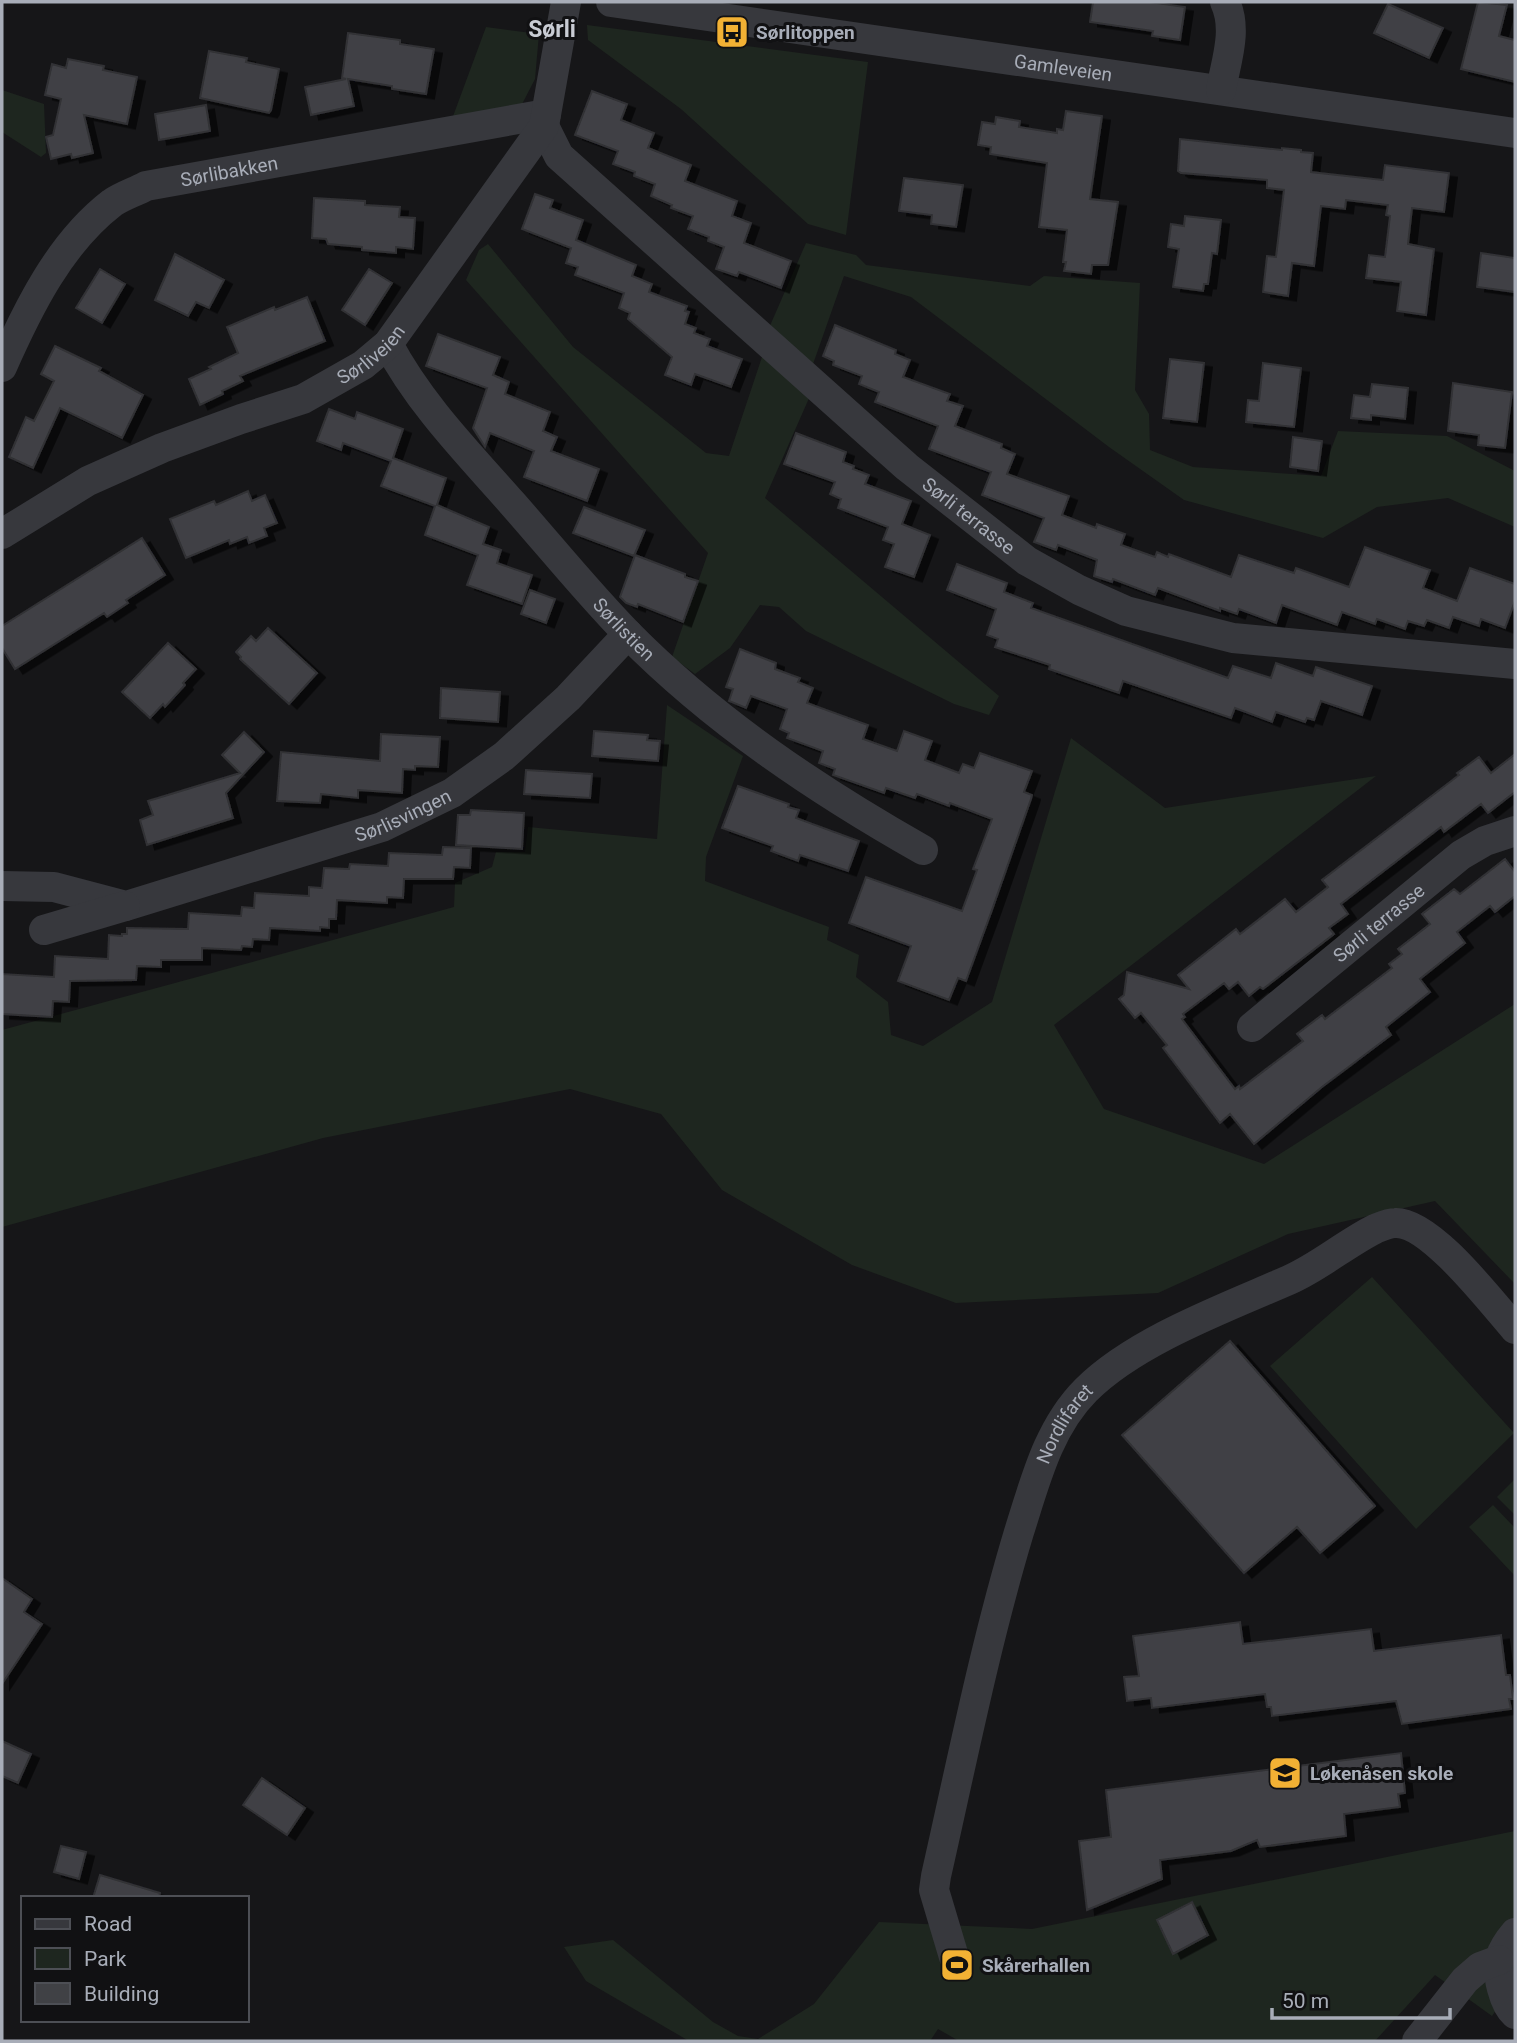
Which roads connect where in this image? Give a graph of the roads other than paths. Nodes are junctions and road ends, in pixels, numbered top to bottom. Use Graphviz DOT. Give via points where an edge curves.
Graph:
graph roads {
  1 [pos="566,2"];
  2 [pos="611,2"];
  3 [pos="1225,2"];
  4 [pos="1221,90"];
  5 [pos="545,120"];
  6 [pos="1515,133"];
  7 [pos="388,344"];
  8 [pos="2,367"];
  9 [pos="2,534"];
  10 [pos="628,634"];
  11 [pos="1515,663"];
  12 [pos="1515,831"];
  13 [pos="923,850"];
  14 [pos="2,886"];
  15 [pos="126,906"];
  16 [pos="44,930"];
  17 [pos="1252,1027"];
  18 [pos="1515,1329"];
  19 [pos="1515,1933"];
  20 [pos="954,1957"];
  21 [pos="1499,1960"];
  22 [pos="1515,2014"];
  23 [pos="1417,2041"];
  1 -- 5 [label="street, Sørliveien"];
  2 -- 4 [label="street, Gamleveien"];
  3 -- 4 [label="street" via="1231,31"];
  4 -- 6 [label="street, Gamleveien"];
  5 -- 7 [label="street, Sørliveien"];
  5 -- 8 [label="street, Sørlibakken" via="146,186 114,202 61,256"];
  5 -- 11 [label="street, Sørli terrasse" via="559,156 907,467 1027,561 1126,611 1233,638"];
  7 -- 9 [label="street, Sørliveien" via="363,365 303,399 162,448 88,481"];
  7 -- 10 [label="street, Sørlistien" via="437,418"];
  10 -- 13 [label="street, Sørlistien" via="702,701 781,762"];
  10 -- 15 [label="street, Sørlisvingen" via="568,698 503,757 452,793 382,827"];
  12 -- 17 [label="street, Sørli terrasse" via="1461,855"];
  14 -- 15 [label="street" via="54,887"];
  15 -- 16 [label="street, Sørlisvingen"];
  18 -- 20 [label="street, Nordlifaret" via="1434,1241 1395,1222 1376,1228 1295,1278 1185,1326 1120,1363 1078,1398 1047,1450 1001,1590 938,1865 934,1890"];
  19 -- 21 [label="street"];
  21 -- 22 [label="street" via="1508,2008"];
  21 -- 23 [label="street" via="1480,1967 1465,1980"];
}
